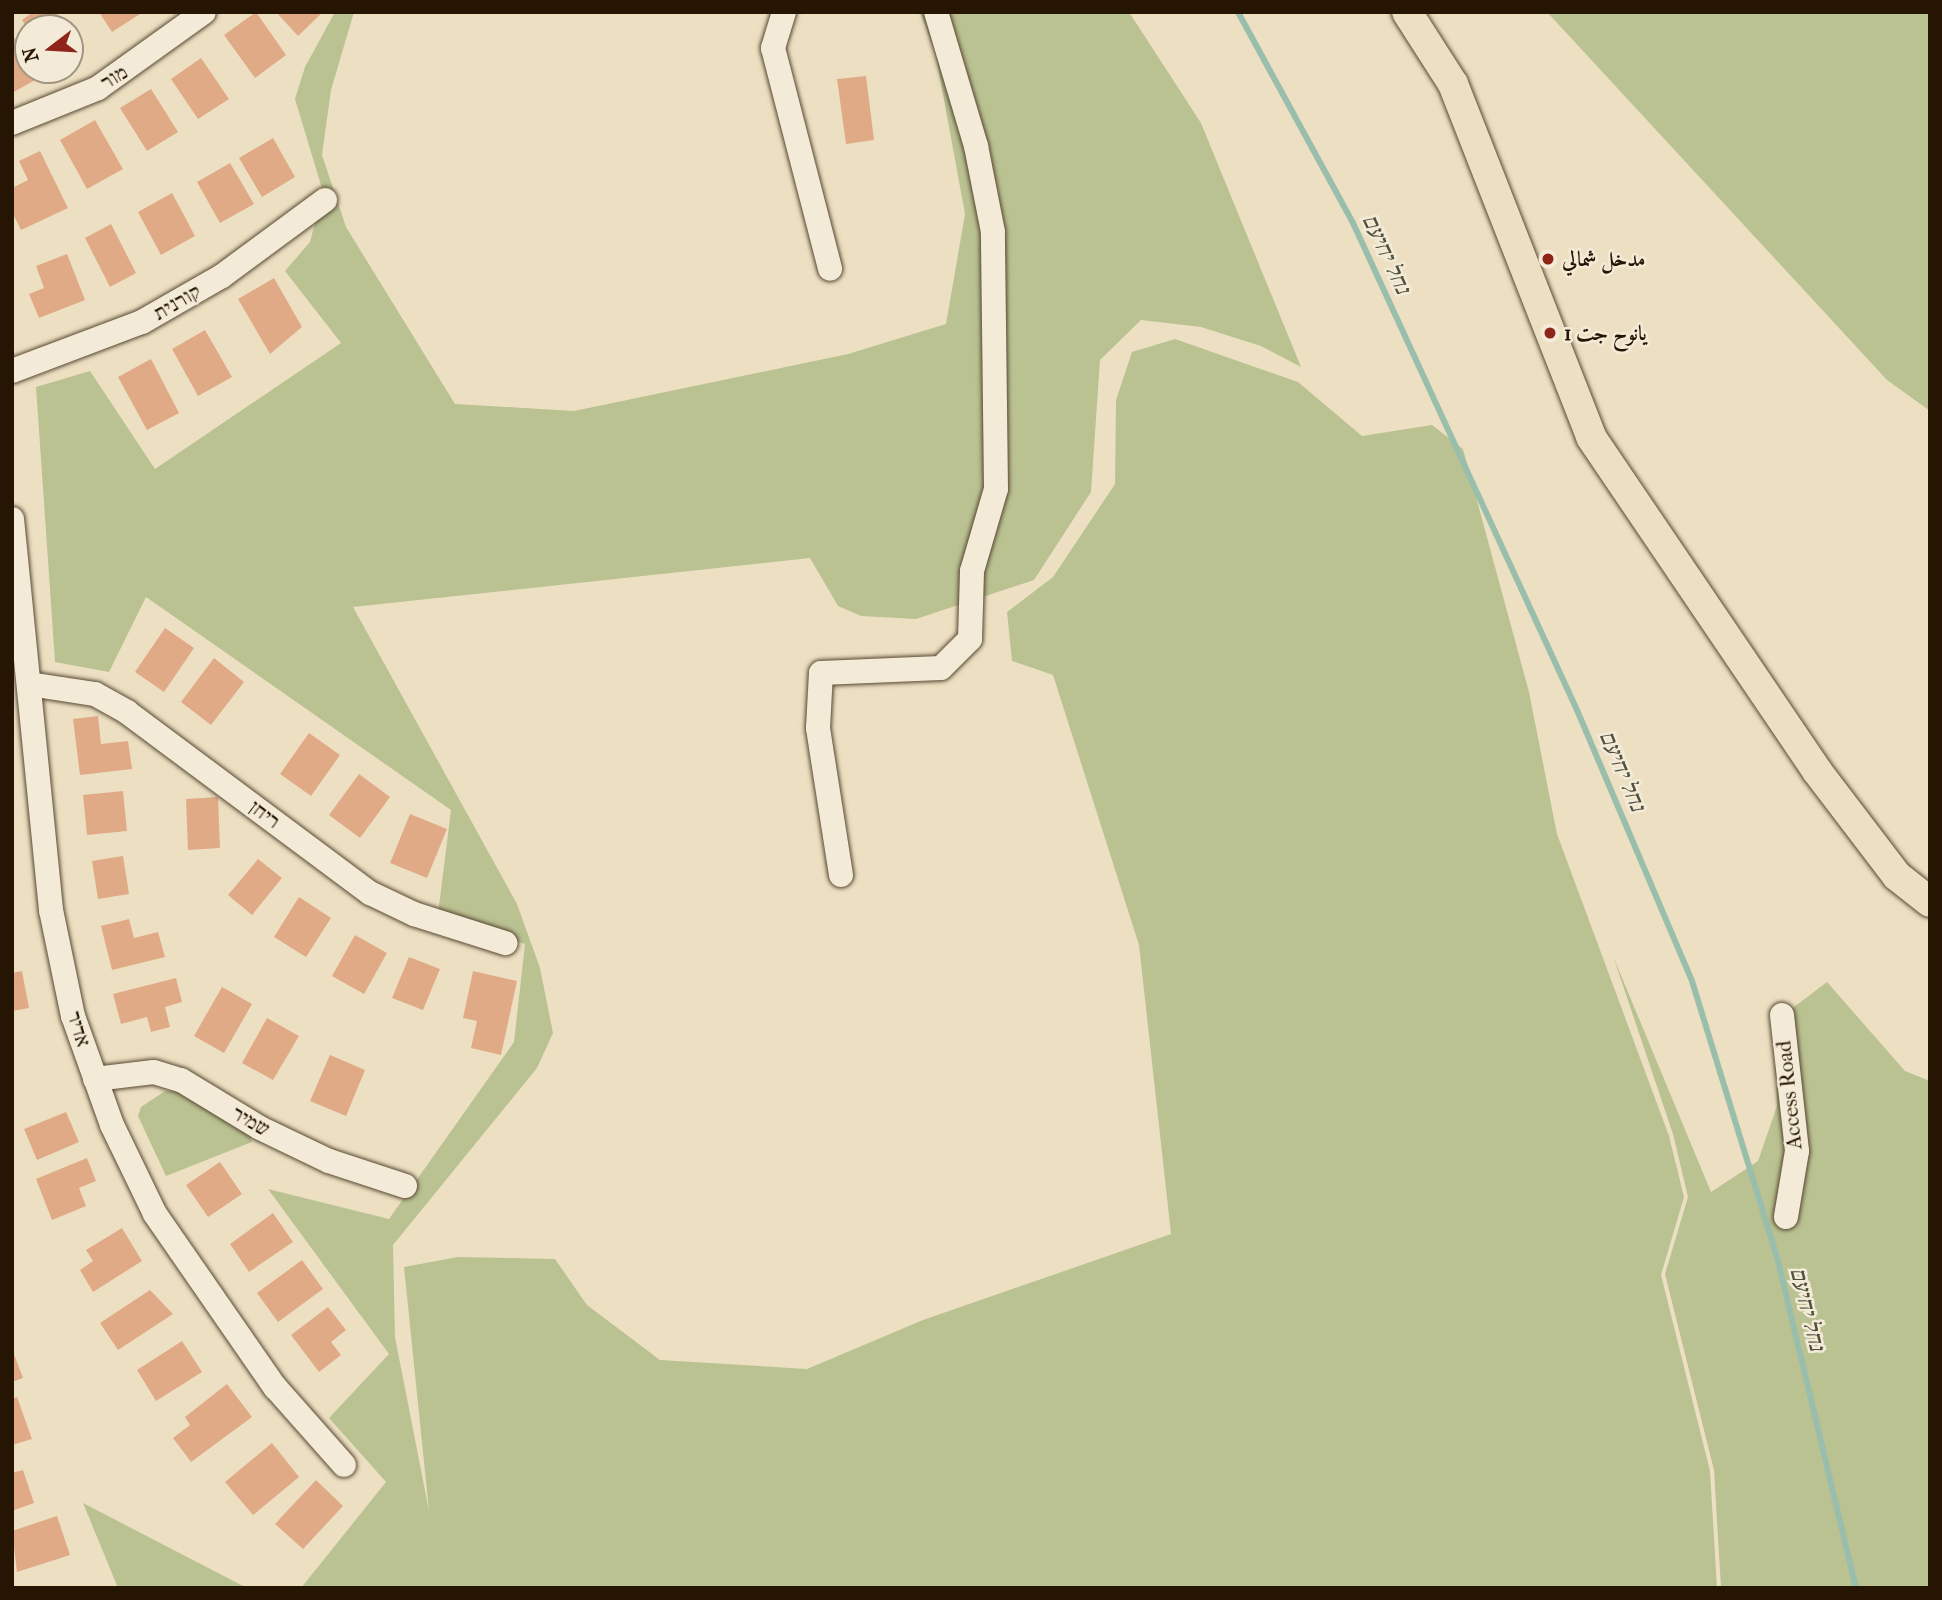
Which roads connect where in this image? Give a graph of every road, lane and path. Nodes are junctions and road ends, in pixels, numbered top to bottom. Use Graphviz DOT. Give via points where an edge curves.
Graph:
graph roads {
  1 [pos="204,12"];
  2 [pos="784,12"];
  3 [pos="936,12"];
  4 [pos="1406,12"];
  5 [pos="12,123"];
  6 [pos="325,200"];
  7 [pos="830,269"];
  8 [pos="12,370"];
  9 [pos="12,519"];
  10 [pos="29,684"];
  11 [pos="841,875"];
  12 [pos="1930,902"];
  13 [pos="505,943"];
  14 [pos="1782,1015"];
  15 [pos="96,1079"];
  16 [pos="405,1186"];
  17 [pos="1786,1217"];
  18 [pos="344,1465"];
  1 -- 5 [label="street, מור" via="98,88"];
  2 -- 7 [label="street" via="773,48"];
  3 -- 11 [label="street" via="976,146 993,232 996,489 972,571 970,639 941,668 821,673 818,728"];
  4 -- 12 [label="main road" via="1453,84 1591,438 1817,771 1897,876"];
  6 -- 8 [label="street, קורנית" via="222,276 142,322"];
  9 -- 10 [label="street, אדיר"];
  10 -- 13 [label="street, ריחן" via="95,694 127,712 370,893 414,915"];
  10 -- 15 [label="street, אדיר" via="51,910 73,1016"];
  14 -- 17 [label="street, Access Road" via="1797,1151"];
  15 -- 16 [label="street, שמיר" via="154,1072 181,1080 306,1150"];
  15 -- 18 [label="street, אדיר" via="155,1214 275,1387"];
}
